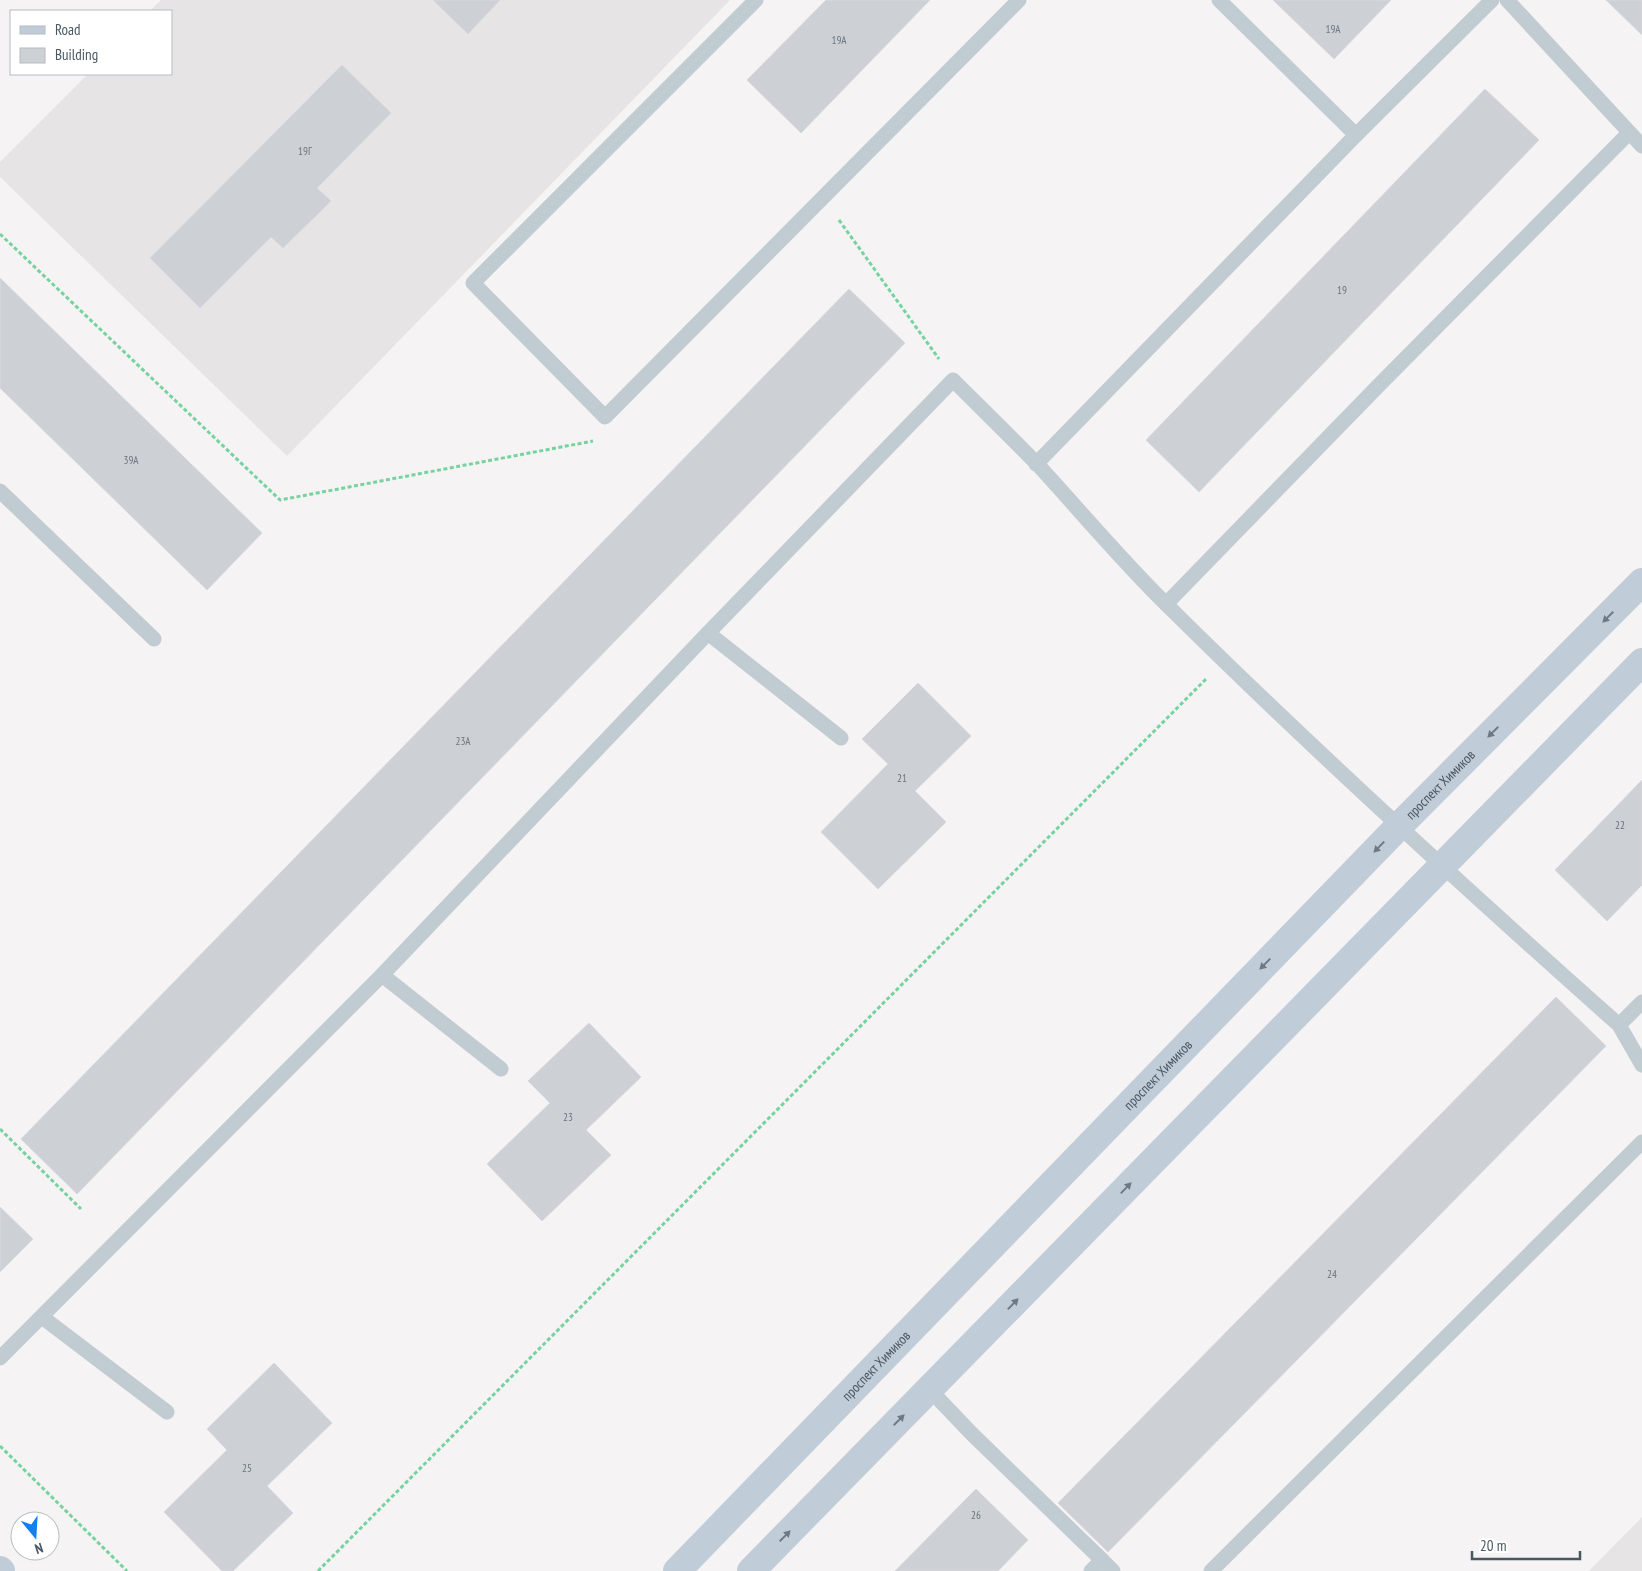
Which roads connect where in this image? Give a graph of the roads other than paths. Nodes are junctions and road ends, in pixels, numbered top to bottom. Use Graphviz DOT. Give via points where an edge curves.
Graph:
graph roads {
  1 [pos="756,0"];
  2 [pos="1019,0"];
  3 [pos="1219,0"];
  4 [pos="1492,0"];
  5 [pos="1507,0"];
  6 [pos="1630,133"];
  7 [pos="1356,135"];
  8 [pos="1642,146"];
  9 [pos="1036,464"];
  10 [pos="0,491"];
  11 [pos="1642,582"];
  12 [pos="1166,604"];
  13 [pos="708,633"];
  14 [pos="154,639"];
  15 [pos="1642,662"];
  16 [pos="841,738"];
  17 [pos="1400,825"];
  18 [pos="1442,865"];
  19 [pos="382,975"];
  20 [pos="1642,1002"];
  21 [pos="1619,1025"];
  22 [pos="1642,1065"];
  23 [pos="501,1069"];
  24 [pos="1642,1142"];
  25 [pos="42,1317"];
  26 [pos="0,1358"];
  27 [pos="930,1390"];
  28 [pos="167,1412"];
  29 [pos="1102,1560"];
  30 [pos="677,1571"];
  31 [pos="751,1571"];
  32 [pos="1091,1571"];
  33 [pos="1113,1571"];
  34 [pos="1211,1571"];
  1 -- 2 [label="lane" via="473,283 605,417"];
  3 -- 7 [label="lane"];
  4 -- 7 [label="lane"];
  5 -- 6 [label="lane"];
  6 -- 8 [label="lane"];
  6 -- 12 [label="lane"];
  7 -- 9 [label="lane"];
  9 -- 12 [label="lane"];
  9 -- 13 [label="lane" via="954,380"];
  10 -- 14 [label="lane"];
  11 -- 17 [label="main road, проспект Химиков, one-way"];
  12 -- 17 [label="lane" via="1316,750"];
  13 -- 16 [label="lane"];
  13 -- 19 [label="lane"];
  15 -- 18 [label="main road"];
  17 -- 18 [label="lane"];
  17 -- 30 [label="main road, проспект Химиков, one-way"];
  18 -- 21 [label="lane"];
  27 -- 18 [label="main road, one-way"];
  19 -- 23 [label="lane"];
  19 -- 25 [label="lane"];
  20 -- 21 [label="lane"];
  21 -- 22 [label="lane"];
  24 -- 34 [label="lane"];
  25 -- 26 [label="lane"];
  25 -- 28 [label="lane"];
  27 -- 29 [label="lane"];
  31 -- 27 [label="main road, one-way"];
  29 -- 32 [label="lane"];
  29 -- 33 [label="lane"];
}
